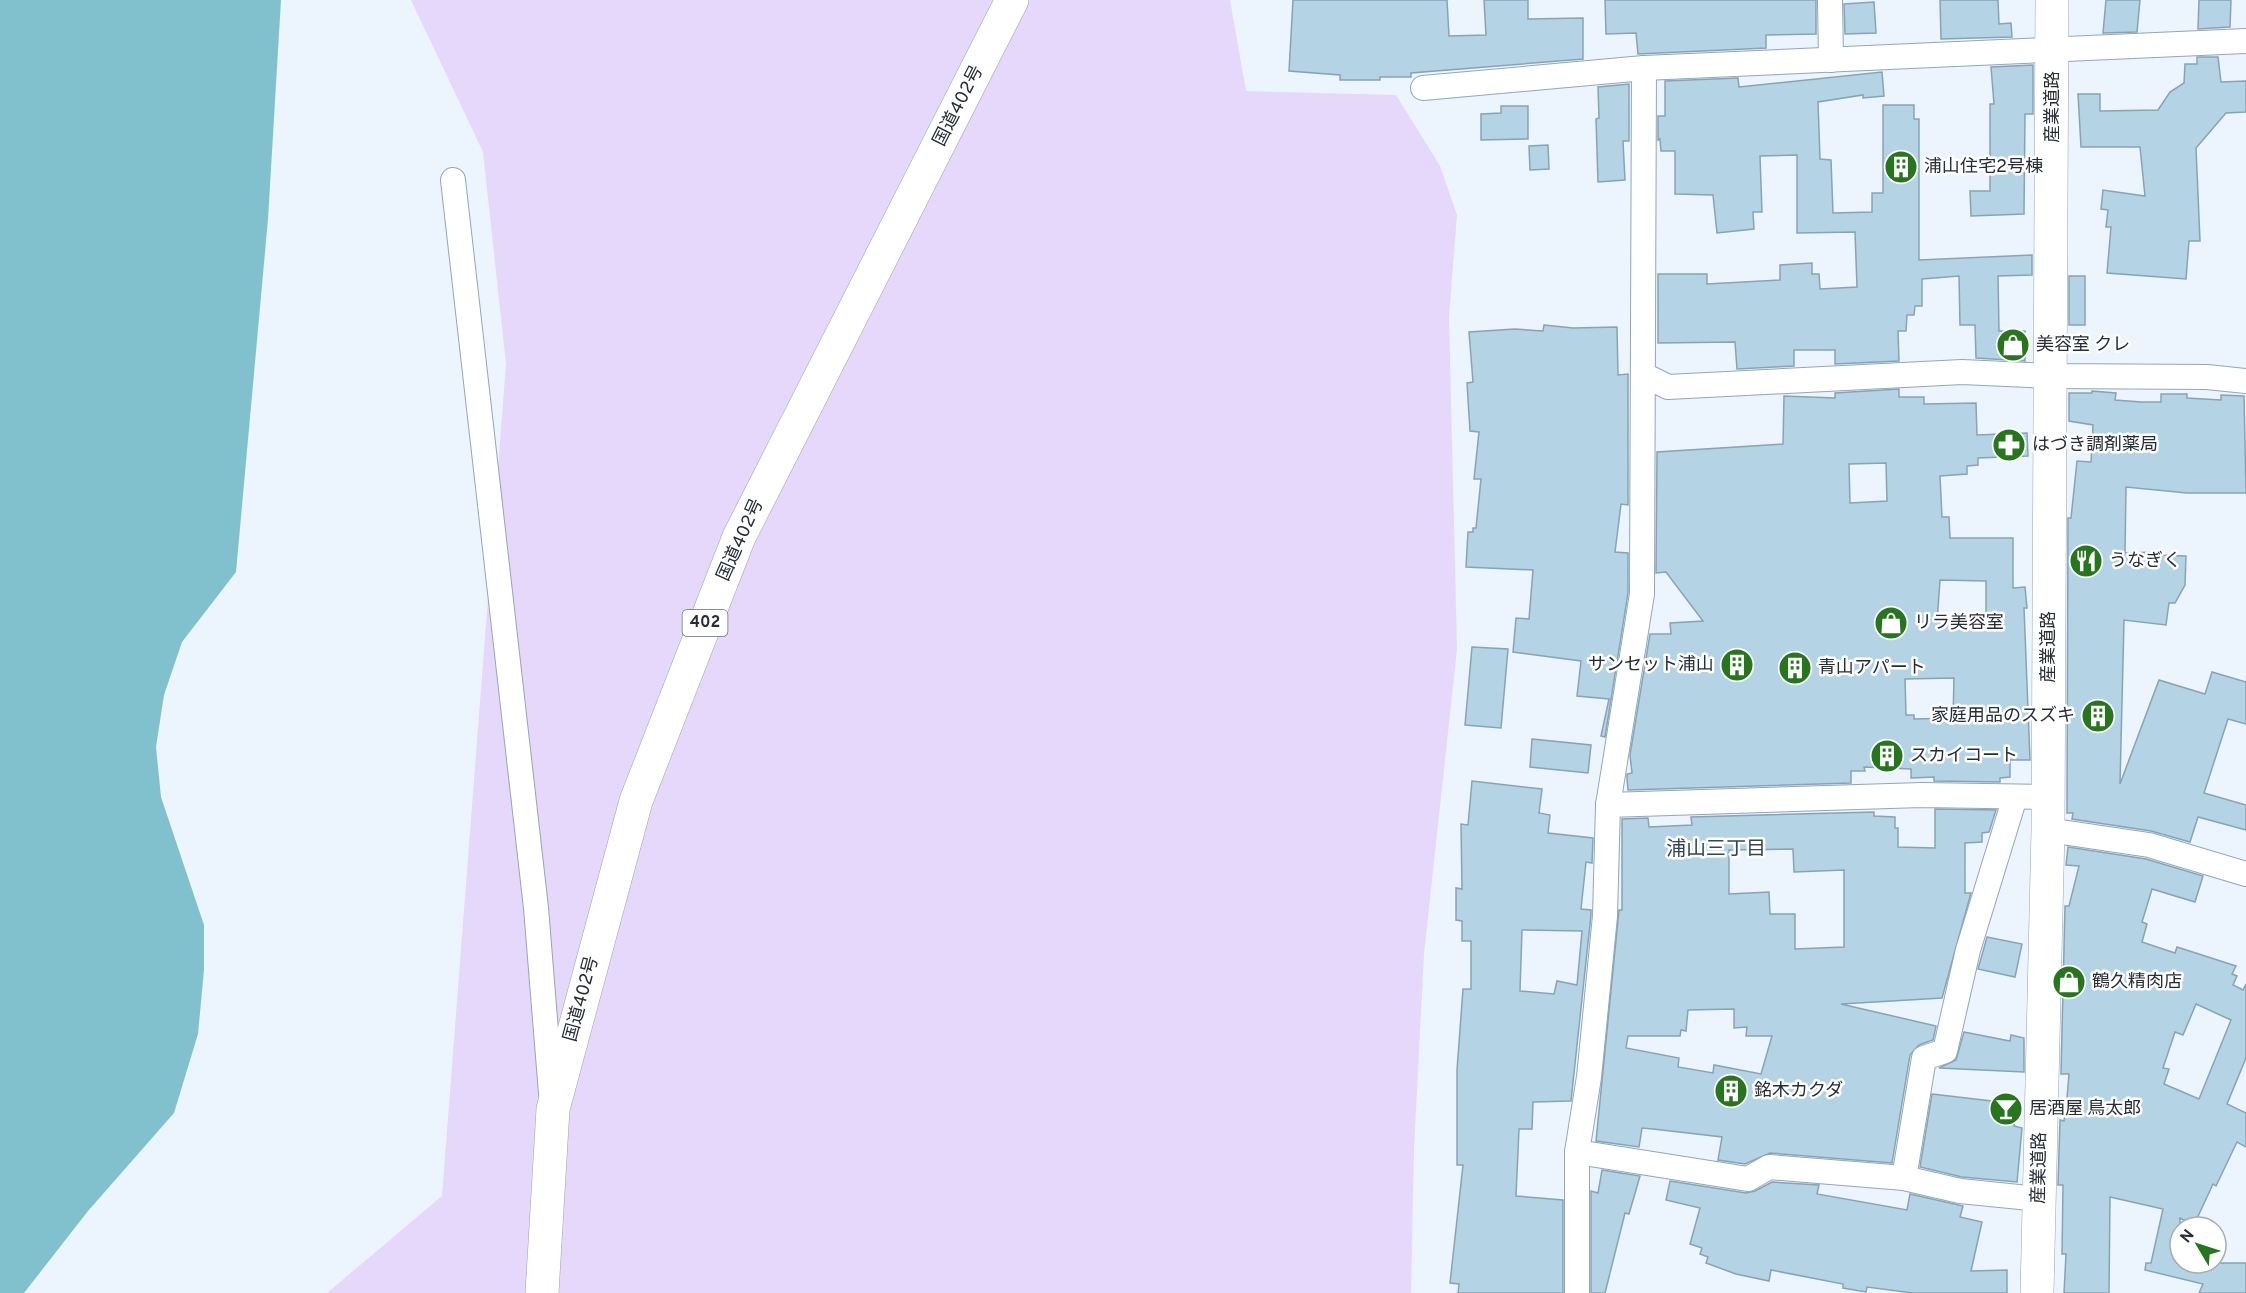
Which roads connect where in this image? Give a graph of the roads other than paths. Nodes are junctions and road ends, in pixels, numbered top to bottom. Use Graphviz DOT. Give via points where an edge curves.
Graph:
graph roads {
  1 [pos="1012,0"];
  2 [pos="1830,0"];
  3 [pos="2052,0"];
  4 [pos="2246,42"];
  5 [pos="2054,51"];
  6 [pos="1832,60"];
  7 [pos="1644,68"];
  8 [pos="1423,87"];
  9 [pos="453,180"];
  10 [pos="1644,375"];
  11 [pos="2051,376"];
  12 [pos="2246,381"];
  13 [pos="2015,797"];
  14 [pos="2048,797"];
  15 [pos="1608,805"];
  16 [pos="2048,830"];
  17 [pos="2246,874"];
  18 [pos="553,1109"];
  19 [pos="1577,1152"];
  20 [pos="1904,1178"];
  21 [pos="2039,1199"];
  22 [pos="542,1293"];
  23 [pos="1577,1293"];
  24 [pos="2037,1293"];
  1 -- 18 [label="main road, 国道402号 / 402" via="739,537 636,801"];
  2 -- 6 [label="street"];
  3 -- 5 [label="main road, 産業道路"];
  4 -- 5 [label="street"];
  5 -- 6 [label="street"];
  5 -- 11 [label="main road, 産業道路"];
  6 -- 7 [label="street"];
  7 -- 8 [label="street"];
  7 -- 10 [label="street"];
  9 -- 18 [label="street" via="536,908"];
  10 -- 11 [label="street" via="1668,387 1962,372"];
  10 -- 15 [label="street" via="1642,594"];
  11 -- 12 [label="street"];
  11 -- 14 [label="main road, 産業道路"];
  13 -- 14 [label="street"];
  13 -- 15 [label="street" via="1922,795"];
  13 -- 20 [label="street" via="1968,950 1945,1051 1924,1058"];
  14 -- 16 [label="main road, 産業道路"];
  15 -- 19 [label="street" via="1605,916 1589,1077"];
  16 -- 17 [label="street" via="2149,845"];
  16 -- 21 [label="main road, 産業道路"];
  18 -- 22 [label="main road, 国道402号 / 402"];
  19 -- 20 [label="street" via="1749,1179 1769,1167"];
  19 -- 23 [label="street"];
  20 -- 21 [label="street" via="1960,1191"];
  21 -- 24 [label="main road, 産業道路"];
}
